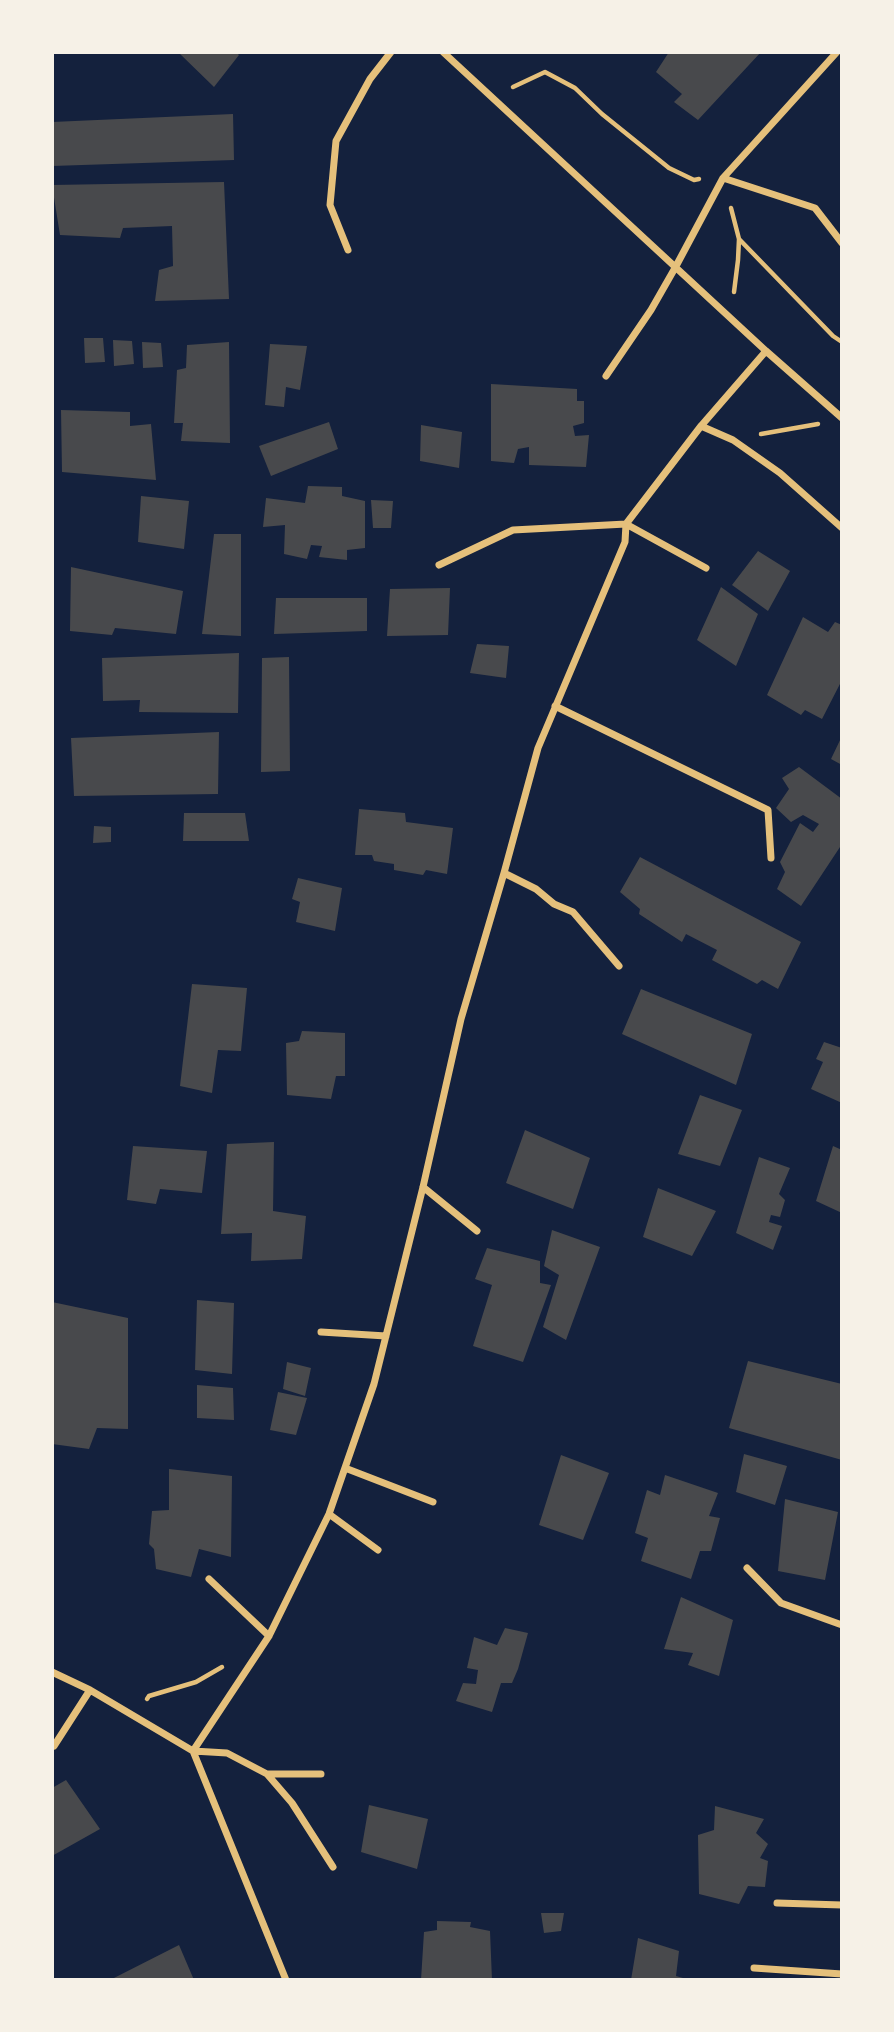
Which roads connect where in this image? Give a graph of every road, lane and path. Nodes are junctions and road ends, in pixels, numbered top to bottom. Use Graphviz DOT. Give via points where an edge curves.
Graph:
graph roads {
  1 [pos="391,52"];
  2 [pos="443,52"];
  3 [pos="837,52"];
  4 [pos="492,97"];
  5 [pos="723,178"];
  6 [pos="739,239"];
  7 [pos="842,243"];
  8 [pos="348,250"];
  9 [pos="676,268"];
  10 [pos="731,317"];
  11 [pos="842,342"];
  12 [pos="765,351"];
  13 [pos="606,376"];
  14 [pos="842,418"];
  15 [pos="828,422"];
  16 [pos="701,426"];
  17 [pos="733,440"];
  18 [pos="626,524"];
  19 [pos="842,528"];
  20 [pos="439,565"];
  21 [pos="706,568"];
  22 [pos="555,706"];
  23 [pos="771,858"];
  24 [pos="504,873"];
  25 [pos="619,966"];
  26 [pos="423,1187"];
  27 [pos="477,1231"];
  28 [pos="321,1332"];
  29 [pos="386,1336"];
  30 [pos="345,1468"];
  31 [pos="433,1502"];
  32 [pos="329,1514"];
  33 [pos="378,1550"];
  34 [pos="747,1568"];
  35 [pos="209,1579"];
  36 [pos="842,1625"];
  37 [pos="269,1636"];
  38 [pos="231,1660"];
  39 [pos="52,1672"];
  40 [pos="90,1690"];
  41 [pos="136,1717"];
  42 [pos="54,1746"];
  43 [pos="194,1751"];
  44 [pos="267,1773"];
  45 [pos="321,1774"];
  46 [pos="333,1867"];
  47 [pos="777,1903"];
  48 [pos="842,1905"];
  49 [pos="754,1968"];
  50 [pos="842,1974"];
  51 [pos="286,1979"];
  1 -- 8 [label="street" via="370,79 336,141 330,205"];
  2 -- 4 [label="street"];
  3 -- 5 [label="street"];
  4 -- 5 [label="path" via="545,72 575,88 669,168 694,180"];
  4 -- 9 [label="street"];
  5 -- 6 [label="path"];
  5 -- 7 [label="street" via="815,208"];
  5 -- 9 [label="street"];
  6 -- 10 [label="path"];
  6 -- 11 [label="path"];
  9 -- 10 [label="street"];
  9 -- 13 [label="street"];
  10 -- 12 [label="street"];
  12 -- 14 [label="street"];
  12 -- 16 [label="street"];
  15 -- 17 [label="path"];
  16 -- 17 [label="street"];
  16 -- 18 [label="street"];
  17 -- 19 [label="street" via="780,473"];
  18 -- 20 [label="street" via="513,530"];
  18 -- 21 [label="street"];
  18 -- 22 [label="street" via="625,542"];
  22 -- 23 [label="street" via="768,810"];
  22 -- 24 [label="street" via="538,748"];
  24 -- 25 [label="street" via="573,912"];
  24 -- 26 [label="street" via="461,1019"];
  26 -- 27 [label="street"];
  26 -- 29 [label="street"];
  28 -- 29 [label="street"];
  29 -- 30 [label="street"];
  30 -- 31 [label="street"];
  30 -- 32 [label="street"];
  32 -- 33 [label="street"];
  32 -- 37 [label="street"];
  34 -- 36 [label="street" via="781,1603"];
  35 -- 37 [label="street"];
  37 -- 43 [label="street"];
  38 -- 41 [label="path" via="197,1682 149,1696"];
  39 -- 40 [label="street"];
  40 -- 41 [label="street"];
  40 -- 42 [label="street"];
  41 -- 43 [label="street"];
  43 -- 44 [label="street" via="227,1752"];
  43 -- 51 [label="street"];
  44 -- 45 [label="street"];
  44 -- 46 [label="street"];
  47 -- 48 [label="street"];
  49 -- 50 [label="street"];
}
